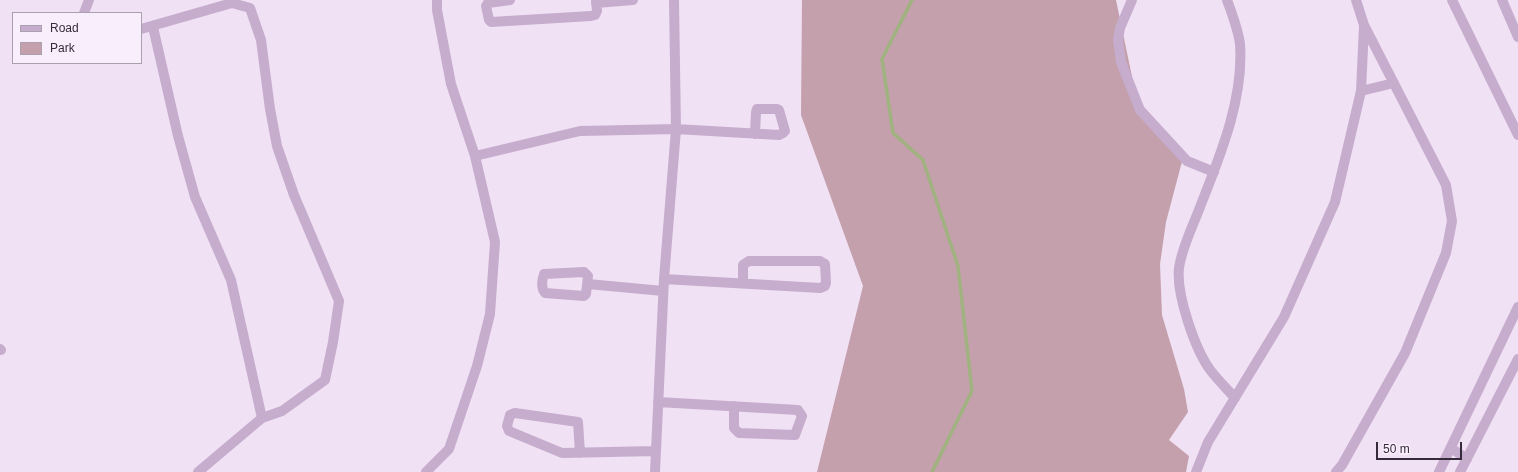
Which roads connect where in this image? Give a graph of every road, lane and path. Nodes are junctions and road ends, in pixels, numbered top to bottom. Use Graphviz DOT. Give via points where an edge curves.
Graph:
graph roads {
  1 [pos="89,0"];
  2 [pos="437,0"];
  3 [pos="510,0"];
  4 [pos="633,0"];
  5 [pos="674,0"];
  6 [pos="1132,0"];
  7 [pos="1227,0"];
  8 [pos="1356,0"];
  9 [pos="1452,0"];
  10 [pos="1502,0"];
  11 [pos="596,2"];
  12 [pos="84,12"];
  13 [pos="1364,25"];
  14 [pos="153,27"];
  15 [pos="142,29"];
  16 [pos="1518,37"];
  17 [pos="1394,83"];
  18 [pos="1361,91"];
  19 [pos="676,129"];
  20 [pos="755,134"];
  21 [pos="1518,135"];
  22 [pos="475,156"];
  23 [pos="1214,172"];
  24 [pos="664,279"];
  25 [pos="743,283"];
  26 [pos="588,284"];
  27 [pos="663,291"];
  28 [pos="1518,307"];
  29 [pos="1518,359"];
  30 [pos="1235,398"];
  31 [pos="658,402"];
  32 [pos="734,406"];
  33 [pos="262,418"];
  34 [pos="1451,448"];
  35 [pos="656,451"];
  36 [pos="580,453"];
  37 [pos="1467,459"];
  38 [pos="198,472"];
  39 [pos="426,472"];
  40 [pos="655,472"];
  41 [pos="1196,472"];
  42 [pos="1336,472"];
  43 [pos="1440,472"];
  44 [pos="1460,472"];
  1 -- 12 [label="street"];
  2 -- 22 [label="street" via="436,10 451,84"];
  3 -- 11 [label="street" via="488,3 487,17 491,22 591,16 597,11"];
  4 -- 11 [label="street"];
  5 -- 19 [label="street"];
  6 -- 23 [label="street" via="1120,28 1118,40 1121,62 1140,110 1187,161"];
  7 -- 23 [label="street" via="1240,43 1239,81 1234,107"];
  8 -- 13 [label="street"];
  9 -- 21 [label="street"];
  10 -- 16 [label="street"];
  13 -- 17 [label="street"];
  13 -- 18 [label="street"];
  14 -- 15 [label="street"];
  14 -- 33 [label="street" via="195,197 231,280"];
  14 -- 33 [label="street" via="232,3 250,8 261,40 277,146 294,195 339,302 324,380 282,411"];
  17 -- 18 [label="street"];
  17 -- 42 [label="street" via="1446,185 1452,221 1446,253 1405,353"];
  18 -- 30 [label="street" via="1335,202 1284,317"];
  19 -- 20 [label="street"];
  19 -- 22 [label="street" via="580,131"];
  19 -- 24 [label="street"];
  22 -- 39 [label="street" via="495,242 490,314 477,366 449,449"];
  23 -- 30 [label="street" via="1183,253 1179,268 1181,292 1190,331 1210,370"];
  24 -- 25 [label="street"];
  24 -- 27 [label="street"];
  25 -- 25 [label="street" via="820,288 826,283 825,264 820,261 748,261 743,265"];
  26 -- 26 [label="street" via="588,276 584,272 546,273 543,276 542,288 545,293 582,297 586,294"];
  26 -- 27 [label="street"];
  27 -- 31 [label="street"];
  28 -- 34 [label="street"];
  29 -- 37 [label="street"];
  30 -- 41 [label="street" via="1208,442"];
  31 -- 32 [label="street"];
  31 -- 35 [label="street"];
  32 -- 32 [label="street" via="798,410 802,416 795,435 739,433 734,428"];
  33 -- 38 [label="street"];
  34 -- 37 [label="street"];
  34 -- 43 [label="street"];
  35 -- 36 [label="street"];
  35 -- 40 [label="street"];
  36 -- 36 [label="street" via="562,454 509,431 507,426 510,416 515,413 578,422"];
  37 -- 44 [label="street"];
}
